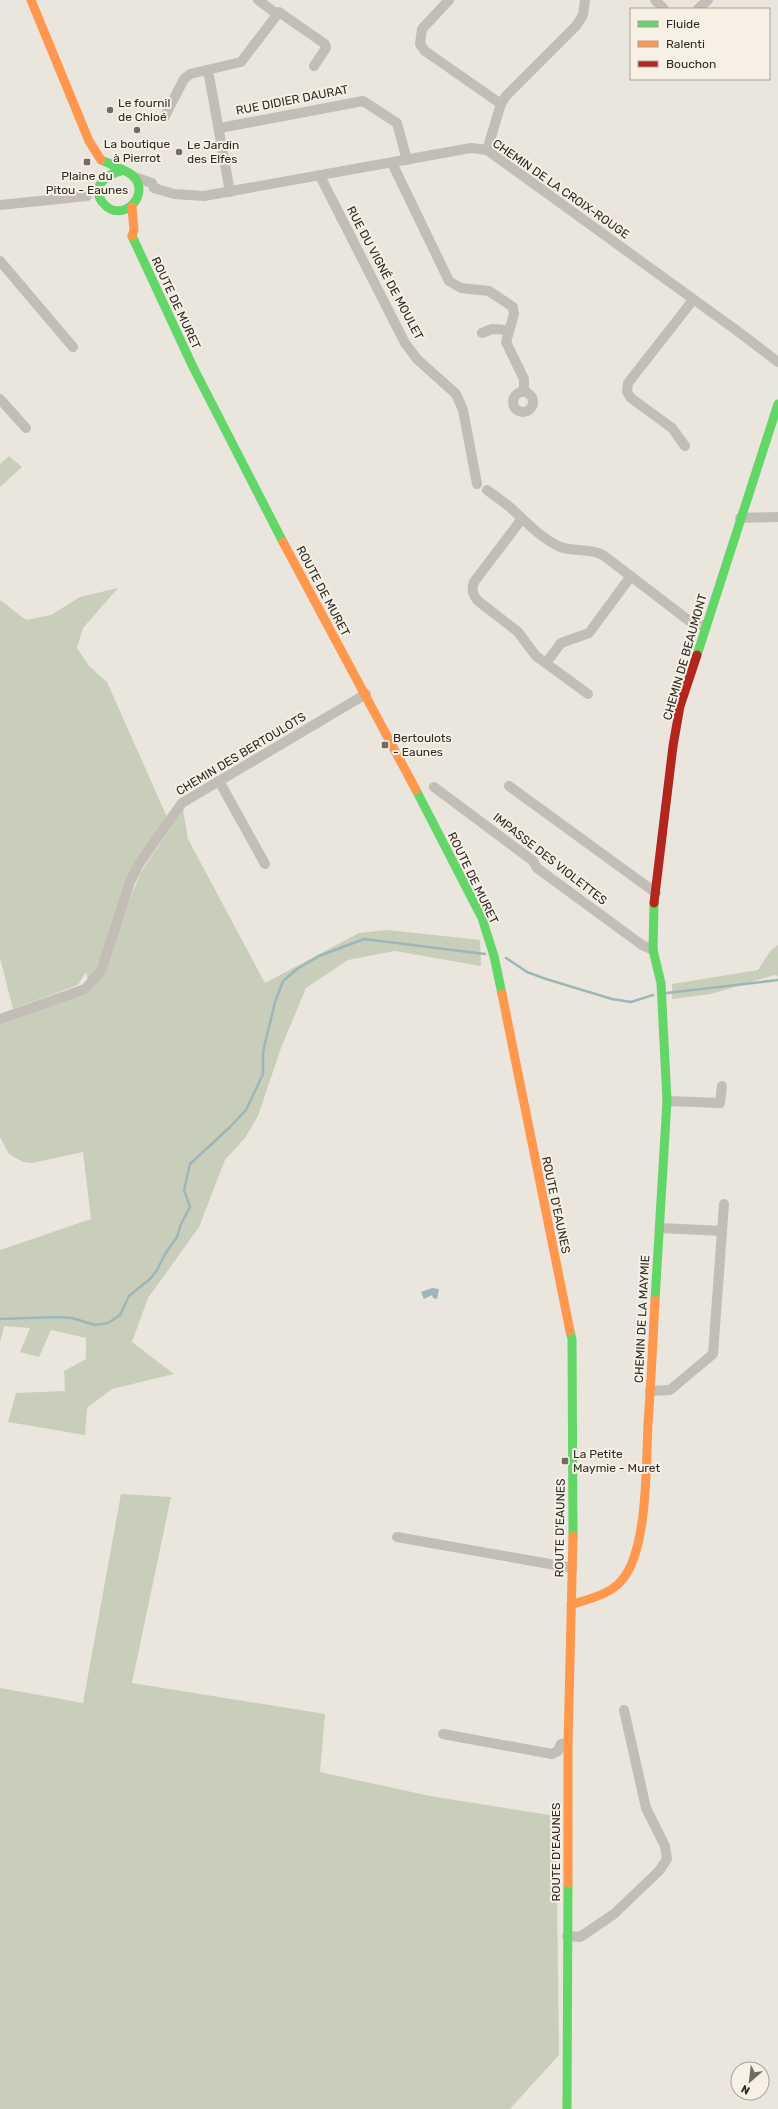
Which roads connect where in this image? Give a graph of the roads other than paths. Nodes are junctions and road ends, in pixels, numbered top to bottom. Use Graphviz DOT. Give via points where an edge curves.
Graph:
graph roads {
  1 [pos="31,0"];
  2 [pos="258,0"];
  3 [pos="449,0"];
  4 [pos="585,0"];
  5 [pos="655,0"];
  6 [pos="708,0"];
  7 [pos="663,8"];
  8 [pos="699,8"];
  9 [pos="277,14"];
  10 [pos="314,66"];
  11 [pos="208,70"];
  12 [pos="501,104"];
  13 [pos="164,118"];
  14 [pos="220,128"];
  15 [pos="487,150"];
  16 [pos="101,160"];
  17 [pos="407,160"];
  18 [pos="392,163"];
  19 [pos="121,171"];
  20 [pos="320,176"];
  21 [pos="134,177"];
  22 [pos="103,178"];
  23 [pos="98,187"];
  24 [pos="154,188"];
  25 [pos="230,192"];
  26 [pos="86,196"];
  27 [pos="139,196"];
  28 [pos="100,200"];
  29 [pos="0,205"];
  30 [pos="132,207"];
  31 [pos="121,219"];
  32 [pos="132,236"];
  33 [pos="0,261"];
  34 [pos="694,300"];
  35 [pos="508,330"];
  36 [pos="482,333"];
  37 [pos="73,347"];
  38 [pos="778,362"];
  39 [pos="524,391"];
  40 [pos="0,399"];
  41 [pos="778,404"];
  42 [pos="26,428"];
  43 [pos="685,446"];
  44 [pos="477,484"];
  45 [pos="487,490"];
  46 [pos="778,517"];
  47 [pos="740,518"];
  48 [pos="522,520"];
  49 [pos="631,576"];
  50 [pos="706,626"];
  51 [pos="546,664"];
  52 [pos="366,694"];
  53 [pos="588,694"];
  54 [pos="219,781"];
  55 [pos="509,786"];
  56 [pos="434,787"];
  57 [pos="265,864"];
  58 [pos="656,893"];
  59 [pos="653,950"];
  60 [pos="494,956"];
  61 [pos="662,997"];
  62 [pos="0,1019"];
  63 [pos="722,1086"];
  64 [pos="667,1101"];
  65 [pos="724,1204"];
  66 [pos="660,1228"];
  67 [pos="722,1231"];
  68 [pos="650,1391"];
  69 [pos="397,1537"];
  70 [pos="572,1568"];
  71 [pos="571,1605"];
  72 [pos="624,1710"];
  73 [pos="443,1734"];
  74 [pos="568,1742"];
  75 [pos="567,1936"];
  76 [pos="567,2109"];
  1 -- 16 [label="main road" via="89,141"];
  2 -- 9 [label="street"];
  3 -- 12 [label="street" via="422,29 420,44 425,51"];
  4 -- 12 [label="street" via="583,15 576,26"];
  5 -- 7 [label="street"];
  6 -- 8 [label="street"];
  9 -- 10 [label="street" via="279,12 325,44 326,48"];
  9 -- 11 [label="street" via="241,62"];
  11 -- 13 [label="street" via="195,71 184,79"];
  11 -- 14 [label="street"];
  12 -- 15 [label="street"];
  14 -- 17 [label="street, RUE DIDIER DAURAT" via="363,101 397,123"];
  14 -- 25 [label="street"];
  15 -- 17 [label="street, CHEMIN DE LA CROIX-ROUGE" via="471,148"];
  15 -- 34 [label="street, CHEMIN DE LA CROIX-ROUGE"];
  16 -- 19 [label="main road"];
  16 -- 22 [label="main road"];
  17 -- 18 [label="street, CHEMIN DE LA CROIX-ROUGE"];
  18 -- 20 [label="street, CHEMIN DE LA CROIX-ROUGE"];
  18 -- 35 [label="street" via="449,281 460,288 489,291 513,307 514,314"];
  19 -- 21 [label="main road"];
  19 -- 22 [label="main road" via="108,173"];
  20 -- 25 [label="street, CHEMIN DE LA CROIX-ROUGE"];
  20 -- 44 [label="street, RUE DU VIGNÉ DE MOULET" via="405,342 417,359 456,394 463,410"];
  21 -- 24 [label="street, CHEMIN DE LA CROIX-ROUGE" via="152,183"];
  21 -- 27 [label="main road"];
  22 -- 23 [label="main road"];
  23 -- 26 [label="street"];
  23 -- 28 [label="main road"];
  24 -- 25 [label="street, CHEMIN DE LA CROIX-ROUGE" via="190,196"];
  24 -- 27 [label="street" via="151,192"];
  26 -- 28 [label="street"];
  26 -- 29 [label="street"];
  27 -- 30 [label="main road"];
  28 -- 31 [label="main road"];
  30 -- 31 [label="main road"];
  30 -- 32 [label="main road"];
  31 -- 32 [label="main road, ROUTE DE MURET" via="127,233"];
  32 -- 52 [label="main road, ROUTE DE MURET" via="193,367 275,527"];
  33 -- 37 [label="street"];
  34 -- 38 [label="street, CHEMIN DE LA CROIX-ROUGE"];
  34 -- 43 [label="street" via="628,383 627,392 631,398 672,428"];
  35 -- 36 [label="street" via="492,329"];
  35 -- 39 [label="street" via="506,346 524,379"];
  40 -- 42 [label="street"];
  41 -- 47 [label="main road, CHEMIN DE BEAUMONT"];
  45 -- 48 [label="street"];
  46 -- 47 [label="street"];
  47 -- 50 [label="main road, CHEMIN DE BEAUMONT"];
  48 -- 49 [label="street" via="559,546 597,552"];
  48 -- 51 [label="street" via="472,588 477,600 518,632 530,650"];
  49 -- 50 [label="street" via="692,623"];
  49 -- 51 [label="street" via="589,633 560,643"];
  50 -- 58 [label="main road, CHEMIN DE BEAUMONT" via="680,706"];
  51 -- 53 [label="street"];
  52 -- 54 [label="street, CHEMIN DES BERTOULOTS"];
  52 -- 60 [label="main road, ROUTE DE MURET" via="482,918"];
  54 -- 57 [label="street"];
  54 -- 62 [label="street, CHEMIN DES BERTOULOTS" via="182,803 139,864 124,896 101,971 85,989"];
  55 -- 58 [label="street"];
  56 -- 59 [label="street, IMPASSE DES VIOLETTES" via="533,861 537,868 642,945"];
  58 -- 59 [label="main road, CHEMIN DE BEAUMONT"];
  59 -- 61 [label="main road, CHEMIN DE BEAUMONT"];
  60 -- 70 [label="main road, ROUTE D'EAUNES" via="572,1339"];
  61 -- 64 [label="main road, CHEMIN DE LA MAYMIE"];
  63 -- 64 [label="street" via="720,1103"];
  64 -- 66 [label="main road, CHEMIN DE LA MAYMIE"];
  65 -- 67 [label="street"];
  66 -- 67 [label="street"];
  66 -- 68 [label="main road, CHEMIN DE LA MAYMIE"];
  67 -- 68 [label="street" via="714,1350 710,1359 670,1390"];
  68 -- 71 [label="main road, CHEMIN DE LA MAYMIE" via="644,1498 634,1560 624,1579 612,1589"];
  69 -- 70 [label="street"];
  70 -- 71 [label="main road, ROUTE D'EAUNES"];
  71 -- 74 [label="main road, ROUTE D'EAUNES"];
  72 -- 75 [label="street" via="646,1808 665,1846 667,1859 636,1895 614,1914 580,1937"];
  73 -- 74 [label="street" via="552,1754 558,1751 561,1744"];
  74 -- 75 [label="main road, ROUTE D'EAUNES"];
  75 -- 76 [label="main road, ROUTE D'EAUNES"];
}
